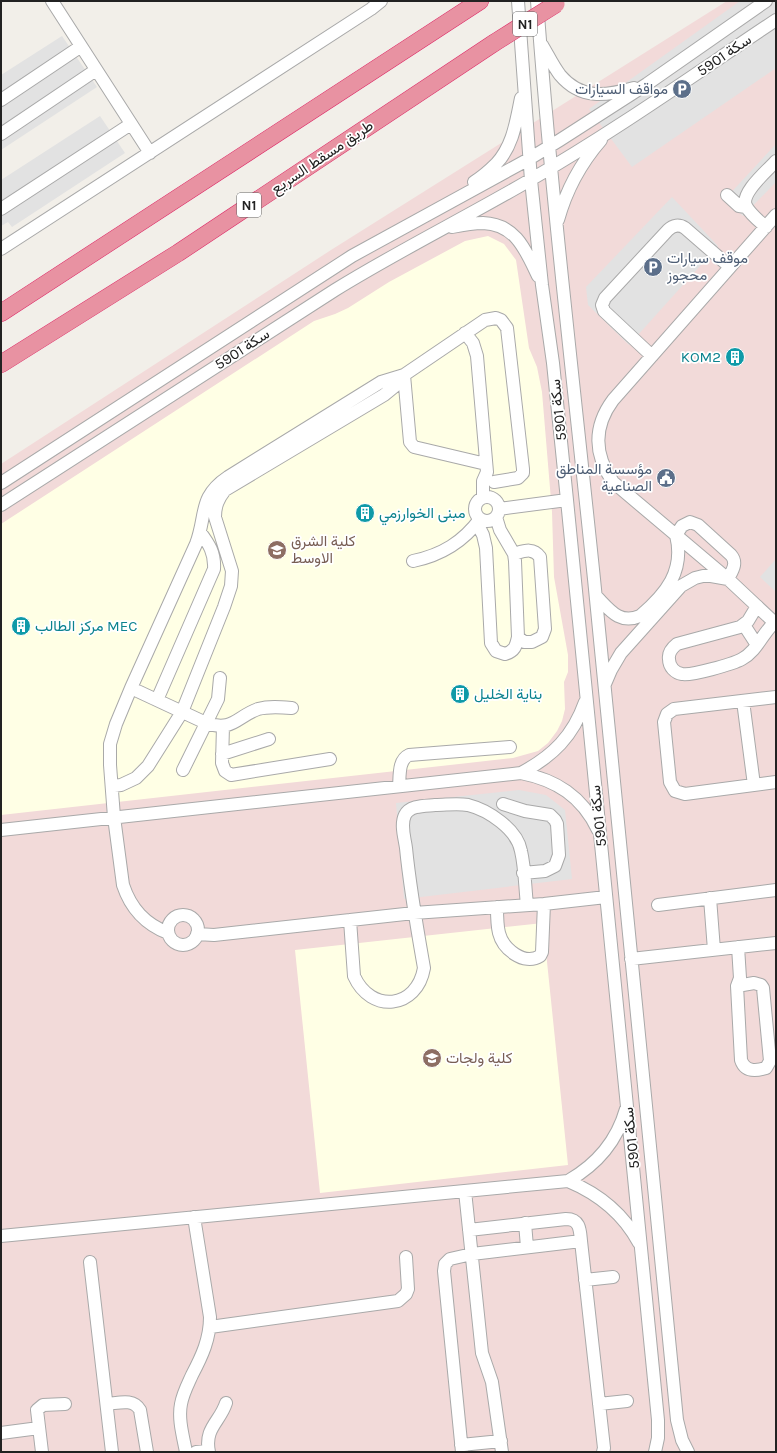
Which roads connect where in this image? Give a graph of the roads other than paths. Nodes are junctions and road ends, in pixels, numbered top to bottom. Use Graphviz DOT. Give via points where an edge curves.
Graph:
graph roads {
  1 [pos="52,1"];
  2 [pos="381,1"];
  3 [pos="480,1"];
  4 [pos="518,1"];
  5 [pos="537,1"];
  6 [pos="766,1"];
  7 [pos="558,3"];
  8 [pos="776,20"];
  9 [pos="540,40"];
  10 [pos="80,47"];
  11 [pos="96,70"];
  12 [pos="524,84"];
  13 [pos="647,84"];
  14 [pos="1,100"];
  15 [pos="131,124"];
  16 [pos="608,133"];
  17 [pos="1,134"];
  18 [pos="550,146"];
  19 [pos="150,153"];
  20 [pos="529,159"];
  21 [pos="776,161"];
  22 [pos="551,167"];
  23 [pos="531,180"];
  24 [pos="726,194"];
  25 [pos="452,201"];
  26 [pos="746,207"];
  27 [pos="1,209"];
  28 [pos="776,215"];
  29 [pos="556,227"];
  30 [pos="766,227"];
  31 [pos="442,228"];
  32 [pos="1,249"];
  33 [pos="730,267"];
  34 [pos="542,285"];
  35 [pos="1,313"];
  36 [pos="465,334"];
  37 [pos="652,356"];
  38 [pos="1,364"];
  39 [pos="404,375"];
  40 [pos="489,473"];
  41 [pos="1,483"];
  42 [pos="567,500"];
  43 [pos="1,505"];
  44 [pos="493,506"];
  45 [pos="479,521"];
  46 [pos="217,524"];
  47 [pos="201,529"];
  48 [pos="676,535"];
  49 [pos="514,554"];
  50 [pos="414,561"];
  51 [pos="728,579"];
  52 [pos="596,596"];
  53 [pos="757,606"];
  54 [pos="775,623"];
  55 [pos="744,625"];
  56 [pos="518,637"];
  57 [pos="757,645"];
  58 [pos="220,678"];
  59 [pos="604,687"];
  60 [pos="131,688"];
  61 [pos="776,697"];
  62 [pos="586,699"];
  63 [pos="157,700"];
  64 [pos="743,701"];
  65 [pos="292,708"];
  66 [pos="182,712"];
  67 [pos="206,723"];
  68 [pos="223,726"];
  69 [pos="270,739"];
  70 [pos="510,747"];
  71 [pos="222,754"];
  72 [pos="330,759"];
  73 [pos="183,770"];
  74 [pos="521,773"];
  75 [pos="776,782"];
  76 [pos="754,785"];
  77 [pos="112,786"];
  78 [pos="399,786"];
  79 [pos="503,804"];
  80 [pos="114,817"];
  81 [pos="1,830"];
  82 [pos="600,835"];
  83 [pos="523,873"];
  84 [pos="776,890"];
  85 [pos="606,897"];
  86 [pos="710,898"];
  87 [pos="544,904"];
  88 [pos="527,905"];
  89 [pos="658,905"];
  90 [pos="497,907"];
  91 [pos="414,913"];
  92 [pos="350,920"];
  93 [pos="168,933"];
  94 [pos="197,934"];
  95 [pos="776,943"];
  96 [pos="734,948"];
  97 [pos="714,950"];
  98 [pos="631,959"];
  99 [pos="737,986"];
  100 [pos="627,1102"];
  101 [pos="568,1181"];
  102 [pos="465,1191"];
  103 [pos="194,1217"];
  104 [pos="525,1223"];
  105 [pos="469,1230"];
  106 [pos="1,1236"];
  107 [pos="581,1241"];
  108 [pos="641,1247"];
  109 [pos="527,1248"];
  110 [pos="472,1254"];
  111 [pos="406,1257"];
  112 [pos="90,1262"];
  113 [pos="613,1277"];
  114 [pos="586,1280"];
  115 [pos="210,1327"];
  116 [pos="627,1401"];
  117 [pos="226,1403"];
  118 [pos="65,1404"];
  119 [pos="107,1404"];
  120 [pos="599,1404"];
  121 [pos="39,1428"];
  122 [pos="1,1433"];
  123 [pos="501,1446"];
  124 [pos="461,1448"];
  125 [pos="208,1451"];
  126 [pos="42,1452"];
  127 [pos="112,1452"];
  128 [pos="146,1452"];
  129 [pos="186,1452"];
  130 [pos="196,1452"];
  131 [pos="603,1452"];
  132 [pos="655,1452"];
  133 [pos="688,1452"];
  1 -- 10 [label="street"];
  2 -- 19 [label="street"];
  3 -- 35 [label="highway"];
  4 -- 12 [label="street, سكة 5901"];
  5 -- 9 [label="street, سكة 5901"];
  6 -- 13 [label="street, سكة 5901"];
  7 -- 38 [label="highway, طريق مسقط السريع / N1, bridge" via="178,253"];
  8 -- 16 [label="street, سكة 5901"];
  9 -- 13 [label="street" via="560,74 567,82 585,92 615,93"];
  9 -- 18 [label="street, سكة 5901"];
  10 -- 11 [label="street"];
  10 -- 14 [label="street"];
  11 -- 15 [label="street"];
  11 -- 17 [label="street"];
  12 -- 20 [label="street, سكة 5901"];
  12 -- 25 [label="street" via="514,131 502,157"];
  13 -- 18 [label="street, سكة 5901"];
  15 -- 19 [label="street"];
  15 -- 27 [label="street"];
  16 -- 22 [label="street, سكة 5901"];
  16 -- 29 [label="street" via="579,170"];
  18 -- 20 [label="street, سكة 5901"];
  18 -- 22 [label="street, سكة 5901"];
  19 -- 32 [label="street"];
  20 -- 23 [label="street, سكة 5901"];
  20 -- 25 [label="street, سكة 5901"];
  21 -- 26 [label="street" via="747,193"];
  22 -- 23 [label="street, سكة 5901"];
  22 -- 29 [label="street, سكة 5901"];
  23 -- 31 [label="street, سكة 5901"];
  23 -- 34 [label="street, سكة 5901"];
  24 -- 26 [label="street" via="740,206"];
  25 -- 41 [label="street, سكة 5901" via="331,270"];
  26 -- 30 [label="street"];
  28 -- 30 [label="street"];
  29 -- 52 [label="street, سكة 5901"];
  30 -- 33 [label="street"];
  31 -- 34 [label="street" via="484,223 510,232 523,246"];
  31 -- 43 [label="street, سكة 5901" via="334,290"];
  33 -- 37 [label="street"];
  33 -- 37 [label="street" via="686,228 678,225 668,230 605,298 602,305 604,311"];
  34 -- 42 [label="street, سكة 5901"];
  36 -- 39 [label="street"];
  36 -- 40 [label="street" via="473,343 477,356"];
  36 -- 40 [label="street" via="490,318 501,320 507,328 523,469 518,478"];
  37 -- 48 [label="street" via="608,408 600,426 599,446 603,465 614,482"];
  39 -- 40 [label="street" via="412,445"];
  39 -- 46 [label="street" via="384,395 225,490 215,510"];
  39 -- 47 [label="street" via="381,382 220,482 204,506"];
  40 -- 44 [label="street" via="483,481"];
  42 -- 44 [label="street"];
  42 -- 62 [label="street, سكة 5901"];
  44 -- 45 [label="street" via="488,521"];
  44 -- 45 [label="street" via="477,502 474,509"];
  44 -- 49 [label="street" via="500,530"];
  45 -- 50 [label="street" via="467,535 451,547 433,556"];
  45 -- 56 [label="street" via="486,548 491,643 500,654 510,652"];
  46 -- 47 [label="street"];
  46 -- 66 [label="street" via="230,564 231,586"];
  47 -- 60 [label="street"];
  47 -- 63 [label="street" via="214,555 214,569"];
  48 -- 51 [label="street"];
  48 -- 51 [label="street" via="686,523 698,525 733,557 735,566"];
  48 -- 52 [label="street" via="678,562 672,580 640,616 621,618"];
  49 -- 56 [label="street"];
  49 -- 56 [label="street" via="530,550 540,557 545,629 542,637 532,642 524,642"];
  51 -- 53 [label="street"];
  51 -- 59 [label="street, سكة 5901" via="703,576 681,586 621,653"];
  52 -- 59 [label="street, سكة 5901"];
  53 -- 54 [label="street"];
  53 -- 55 [label="street"];
  54 -- 57 [label="street" via="764,633"];
  55 -- 57 [label="street"];
  55 -- 57 [label="street" via="677,644 671,651 670,664 676,672 689,674 741,660"];
  58 -- 67 [label="street" via="218,699"];
  59 -- 98 [label="street, سكة 5901"];
  60 -- 63 [label="street"];
  60 -- 77 [label="street" via="110,744"];
  61 -- 64 [label="street"];
  62 -- 74 [label="street" via="575,726 562,743 546,758"];
  62 -- 82 [label="street, سكة 5901"];
  63 -- 66 [label="street"];
  64 -- 76 [label="street"];
  64 -- 76 [label="street" via="678,708 667,714 664,722 670,782 675,791 684,794"];
  65 -- 68 [label="street" via="259,709 235,723"];
  66 -- 67 [label="street"];
  66 -- 77 [label="street" via="143,773 129,782"];
  67 -- 68 [label="street"];
  67 -- 73 [label="street"];
  68 -- 71 [label="street"];
  69 -- 71 [label="street"];
  70 -- 78 [label="street" via="409,755 402,762"];
  71 -- 72 [label="street" via="223,767 231,775"];
  74 -- 78 [label="street"];
  74 -- 82 [label="street" via="550,781 575,798 594,822"];
  75 -- 76 [label="street"];
  77 -- 80 [label="street"];
  78 -- 80 [label="street"];
  79 -- 83 [label="street" via="550,815 557,824 559,855 555,866 545,871"];
  80 -- 81 [label="street"];
  80 -- 93 [label="street" via="123,885 128,899 150,925"];
  82 -- 85 [label="street, سكة 5901"];
  83 -- 88 [label="street"];
  83 -- 91 [label="street" via="518,843 492,815 460,804 414,807 407,812 403,820"];
  84 -- 86 [label="street"];
  85 -- 87 [label="street"];
  85 -- 100 [label="street, سكة 5901"];
  86 -- 89 [label="street"];
  86 -- 97 [label="street"];
  87 -- 88 [label="street"];
  87 -- 90 [label="street" via="542,952 540,956 533,958 524,958 513,953 502,942 498,932"];
  88 -- 90 [label="street"];
  90 -- 91 [label="street"];
  91 -- 92 [label="street"];
  91 -- 92 [label="street" via="424,968 422,977 413,992 405,998 392,1001 370,997 358,984 354,976"];
  92 -- 94 [label="street" via="214,935"];
  93 -- 94 [label="street" via="170,938 180,945 190,943"];
  93 -- 94 [label="street" via="170,922 184,915 193,919 198,929"];
  95 -- 96 [label="street"];
  96 -- 97 [label="street"];
  96 -- 99 [label="street" via="740,978"];
  97 -- 98 [label="street"];
  98 -- 133 [label="street, سكة 5901" via="677,1420"];
  99 -- 99 [label="street" via="741,1060 743,1066 748,1069 764,1068 768,1066 770,1059 763,988 754,983"];
  100 -- 101 [label="street" via="618,1130 602,1154 581,1174"];
  100 -- 108 [label="street, سكة 5901"];
  101 -- 102 [label="street"];
  101 -- 108 [label="street" via="606,1202 626,1223"];
  102 -- 103 [label="street"];
  102 -- 105 [label="street"];
  103 -- 106 [label="street"];
  103 -- 115 [label="street"];
  104 -- 105 [label="street"];
  104 -- 107 [label="street" via="566,1218 573,1220 580,1228"];
  104 -- 109 [label="street"];
  105 -- 110 [label="street"];
  107 -- 109 [label="street"];
  107 -- 114 [label="street"];
  108 -- 132 [label="street, سكة 5901" via="658,1420"];
  109 -- 110 [label="street"];
  110 -- 123 [label="street" via="482,1353 492,1382"];
  110 -- 124 [label="street" via="450,1259 444,1268"];
  111 -- 115 [label="street" via="408,1289 398,1301"];
  112 -- 119 [label="street"];
  113 -- 114 [label="street"];
  114 -- 120 [label="street"];
  115 -- 129 [label="street" via="206,1345 180,1405 180,1421"];
  116 -- 120 [label="street"];
  117 -- 125 [label="street" via="209,1433"];
  118 -- 121 [label="street" via="43,1405 39,1408"];
  119 -- 127 [label="street"];
  119 -- 128 [label="street" via="127,1402 138,1407"];
  120 -- 131 [label="street"];
  121 -- 122 [label="street"];
  121 -- 126 [label="street"];
  123 -- 124 [label="street"];
  125 -- 130 [label="street"];
}
